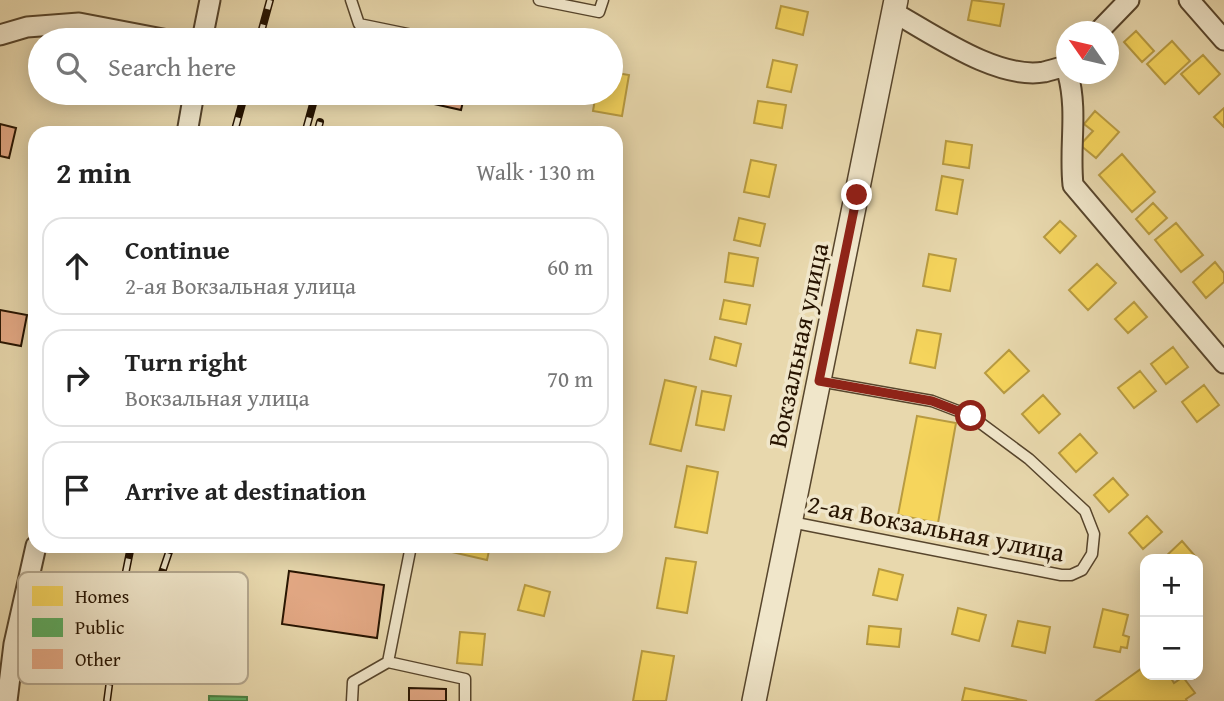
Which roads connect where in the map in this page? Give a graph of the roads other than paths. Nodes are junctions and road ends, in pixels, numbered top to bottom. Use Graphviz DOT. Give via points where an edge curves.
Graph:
graph roads {
  1 [pos="210,0"];
  2 [pos="351,0"];
  3 [pos="539,0"];
  4 [pos="603,0"];
  5 [pos="1129,0"];
  6 [pos="1189,0"];
  7 [pos="894,6"];
  8 [pos="1109,21"];
  9 [pos="105,28"];
  10 [pos="204,28"];
  11 [pos="379,28"];
  12 [pos="0,36"];
  13 [pos="1224,40"];
  14 [pos="1056,70"];
  15 [pos="1071,84"];
  16 [pos="192,105"];
  17 [pos="188,126"];
  18 [pos="1224,363"];
  19 [pos="819,381"];
  20 [pos="791,522"];
  21 [pos="34,553"];
  22 [pos="410,553"];
  23 [pos="30,572"];
  24 [pos="18,626"];
  25 [pos="388,662"];
  26 [pos="7,701"];
  27 [pos="352,701"];
  28 [pos="465,701"];
  29 [pos="754,701"];
  1 -- 10 [label="street"];
  2 -- 11 [label="lane" via="359,24"];
  3 -- 4 [label="lane" via="600,12"];
  5 -- 8 [label="street"];
  6 -- 13 [label="street"];
  7 -- 14 [label="street" via="973,58 1019,72"];
  7 -- 19 [label="street, Вокзальная улица"];
  9 -- 12 [label="street" via="79,23 27,27"];
  15 -- 18 [label="street" via="1073,185"];
  16 -- 17 [label="street"];
  19 -- 20 [label="street, Вокзальная улица"];
  19 -- 20 [label="lane, 2-ая Вокзальная улица" via="932,401 971,416 1029,459 1085,511 1094,534 1092,554 1082,570 1061,575"];
  20 -- 29 [label="street, Вокзальная улица"];
  21 -- 23 [label="street"];
  22 -- 25 [label="lane"];
  24 -- 26 [label="street"];
  25 -- 27 [label="lane" via="353,682"];
  25 -- 28 [label="lane" via="465,679"];
}
